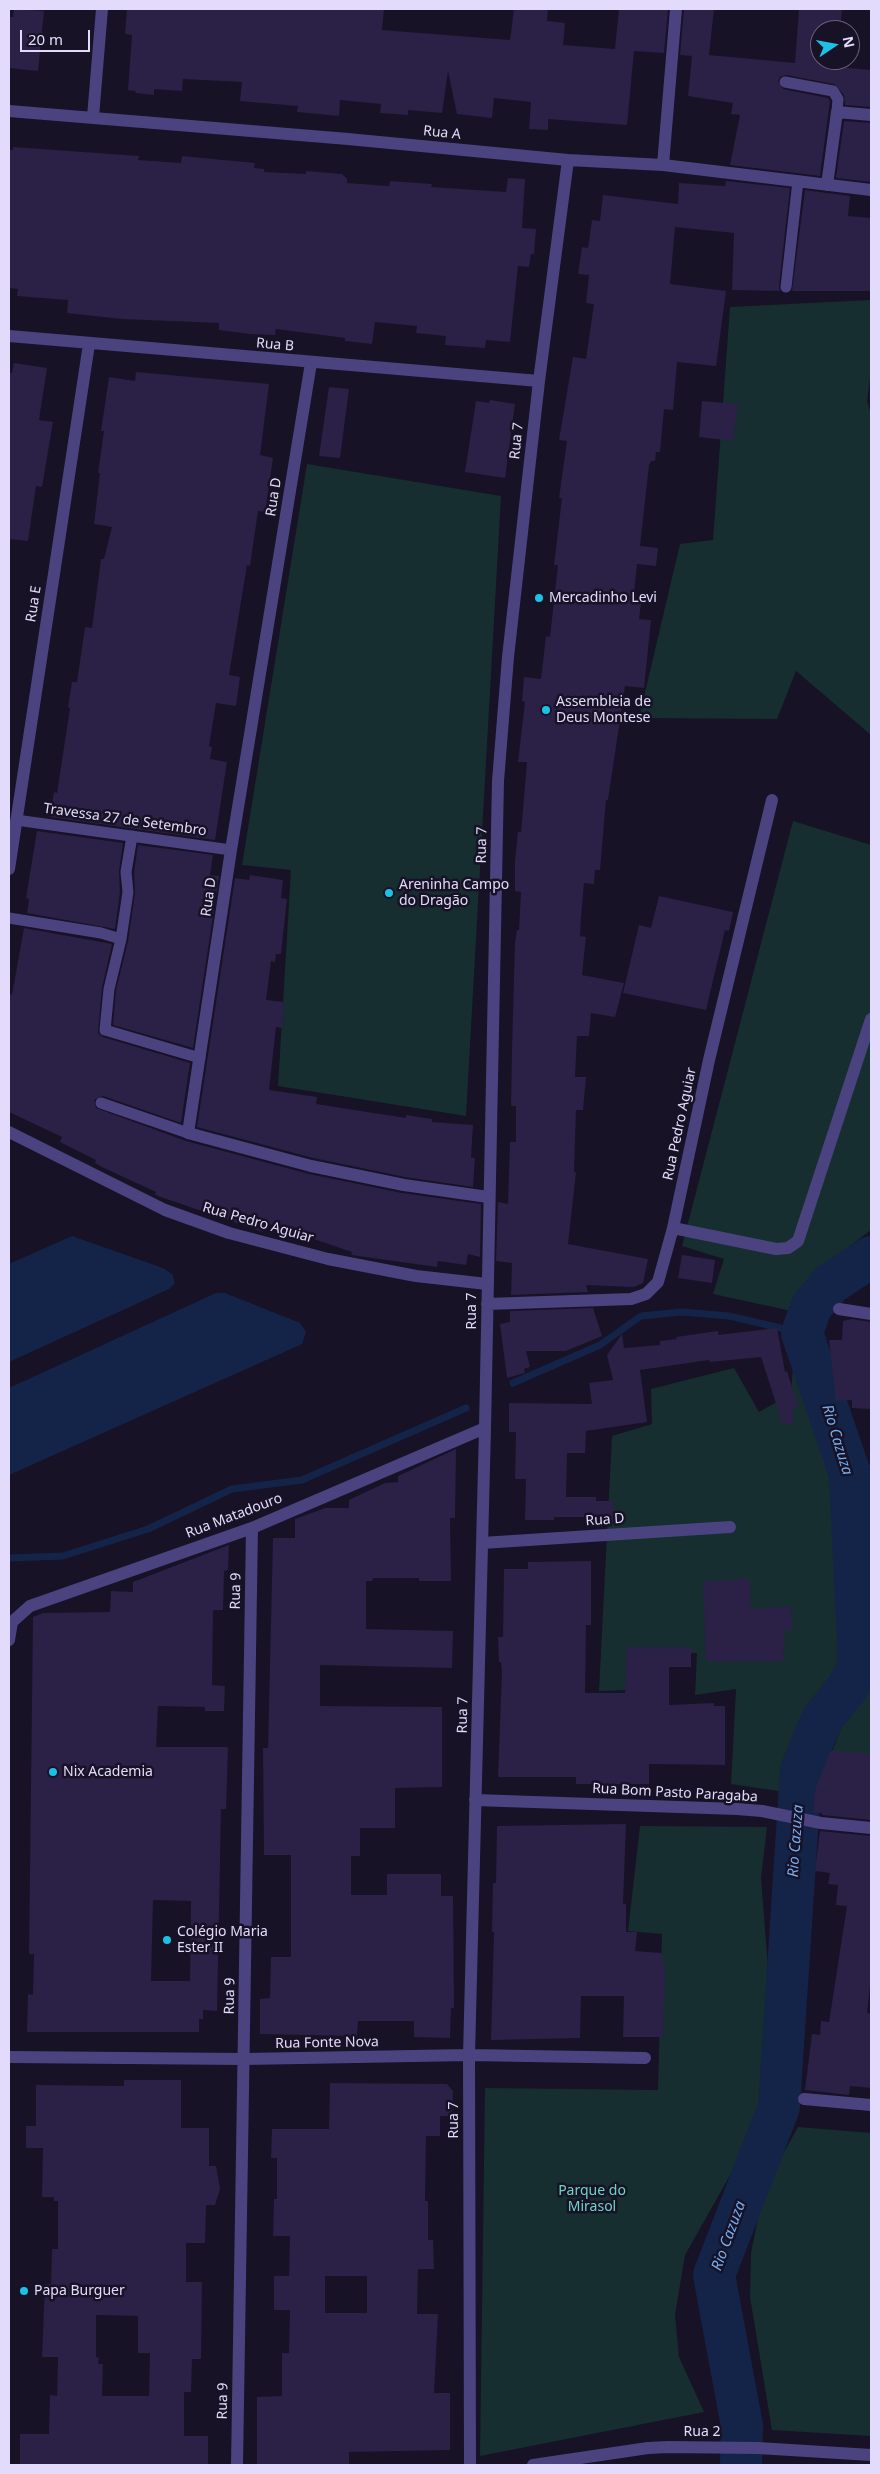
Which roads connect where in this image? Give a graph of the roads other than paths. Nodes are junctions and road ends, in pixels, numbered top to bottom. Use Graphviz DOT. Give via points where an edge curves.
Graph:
graph roads {
  1 [pos="102,9"];
  2 [pos="676,9"];
  3 [pos="786,82"];
  4 [pos="9,111"];
  5 [pos="837,112"];
  6 [pos="871,116"];
  7 [pos="93,117"];
  8 [pos="568,160"];
  9 [pos="663,165"];
  10 [pos="798,181"];
  11 [pos="827,185"];
  12 [pos="871,190"];
  13 [pos="786,287"];
  14 [pos="9,336"];
  15 [pos="89,344"];
  16 [pos="311,363"];
  17 [pos="539,381"];
  18 [pos="772,800"];
  19 [pos="16,820"];
  20 [pos="132,836"];
  21 [pos="231,850"];
  22 [pos="9,869"];
  23 [pos="9,918"];
  24 [pos="121,939"];
  25 [pos="871,1019"];
  26 [pos="200,1058"];
  27 [pos="101,1103"];
  28 [pos="9,1132"];
  29 [pos="188,1132"];
  30 [pos="488,1197"];
  31 [pos="673,1228"];
  32 [pos="487,1284"];
  33 [pos="487,1304"];
  34 [pos="839,1309"];
  35 [pos="871,1314"];
  36 [pos="485,1428"];
  37 [pos="730,1527"];
  38 [pos="252,1528"];
  39 [pos="482,1543"];
  40 [pos="9,1640"];
  41 [pos="475,1800"];
  42 [pos="871,1828"];
  43 [pos="469,2055"];
  44 [pos="9,2057"];
  45 [pos="645,2058"];
  46 [pos="244,2059"];
  47 [pos="804,2099"];
  48 [pos="871,2105"];
  49 [pos="871,2455"];
  50 [pos="237,2465"];
  51 [pos="470,2465"];
  52 [pos="533,2465"];
  1 -- 7 [label="street"];
  2 -- 9 [label="street"];
  3 -- 5 [label="lane" via="833,91 838,99"];
  4 -- 7 [label="street, Rua A"];
  5 -- 6 [label="street"];
  5 -- 11 [label="street"];
  7 -- 8 [label="street, Rua A"];
  8 -- 9 [label="street, Rua A"];
  8 -- 17 [label="street, Rua 7"];
  9 -- 10 [label="street, Rua A"];
  10 -- 11 [label="street, Rua A"];
  10 -- 13 [label="lane"];
  11 -- 12 [label="street, Rua A"];
  14 -- 15 [label="street, Rua B"];
  15 -- 16 [label="street, Rua B"];
  15 -- 19 [label="street, Rua E"];
  16 -- 17 [label="street, Rua B"];
  16 -- 21 [label="street, Rua D"];
  17 -- 30 [label="street, Rua 7" via="508,657 498,781"];
  18 -- 31 [label="street, Rua Pedro Aguiar" via="709,1060"];
  19 -- 20 [label="lane, Travessa 27 de Setembro"];
  19 -- 22 [label="street, Rua E"];
  20 -- 21 [label="lane, Travessa 27 de Setembro"];
  20 -- 24 [label="lane"];
  21 -- 26 [label="street, Rua D"];
  23 -- 24 [label="lane"];
  24 -- 26 [label="lane" via="105,1030"];
  25 -- 31 [label="street" via="798,1241 788,1248 776,1249"];
  26 -- 29 [label="street, Rua D"];
  27 -- 29 [label="lane"];
  28 -- 32 [label="street, Rua Pedro Aguiar" via="166,1210 229,1233 328,1259 416,1276"];
  29 -- 30 [label="street" via="311,1166 404,1185"];
  30 -- 32 [label="street, Rua 7"];
  31 -- 33 [label="street, Rua Pedro Aguiar" via="658,1282 646,1294 631,1299"];
  32 -- 33 [label="street, Rua 7"];
  33 -- 36 [label="street, Rua 7"];
  34 -- 35 [label="street"];
  36 -- 38 [label="street, Rua Matadouro"];
  36 -- 39 [label="street, Rua 7"];
  37 -- 39 [label="street, Rua D"];
  38 -- 40 [label="street, Rua Matadouro" via="30,1606 12,1622"];
  38 -- 46 [label="street, Rua 9"];
  39 -- 41 [label="street, Rua 7"];
  41 -- 42 [label="street, Rua Bom Pasto Paragaba" via="762,1811 821,1823"];
  41 -- 43 [label="street, Rua 7"];
  43 -- 45 [label="street, Rua Fonte Nova"];
  43 -- 46 [label="street, Rua Fonte Nova"];
  43 -- 51 [label="street, Rua 7"];
  44 -- 46 [label="street, Rua Fonte Nova"];
  46 -- 50 [label="street, Rua 9"];
  47 -- 48 [label="street"];
  49 -- 52 [label="street, Rua 2" via="758,2448 648,2448"];
}
